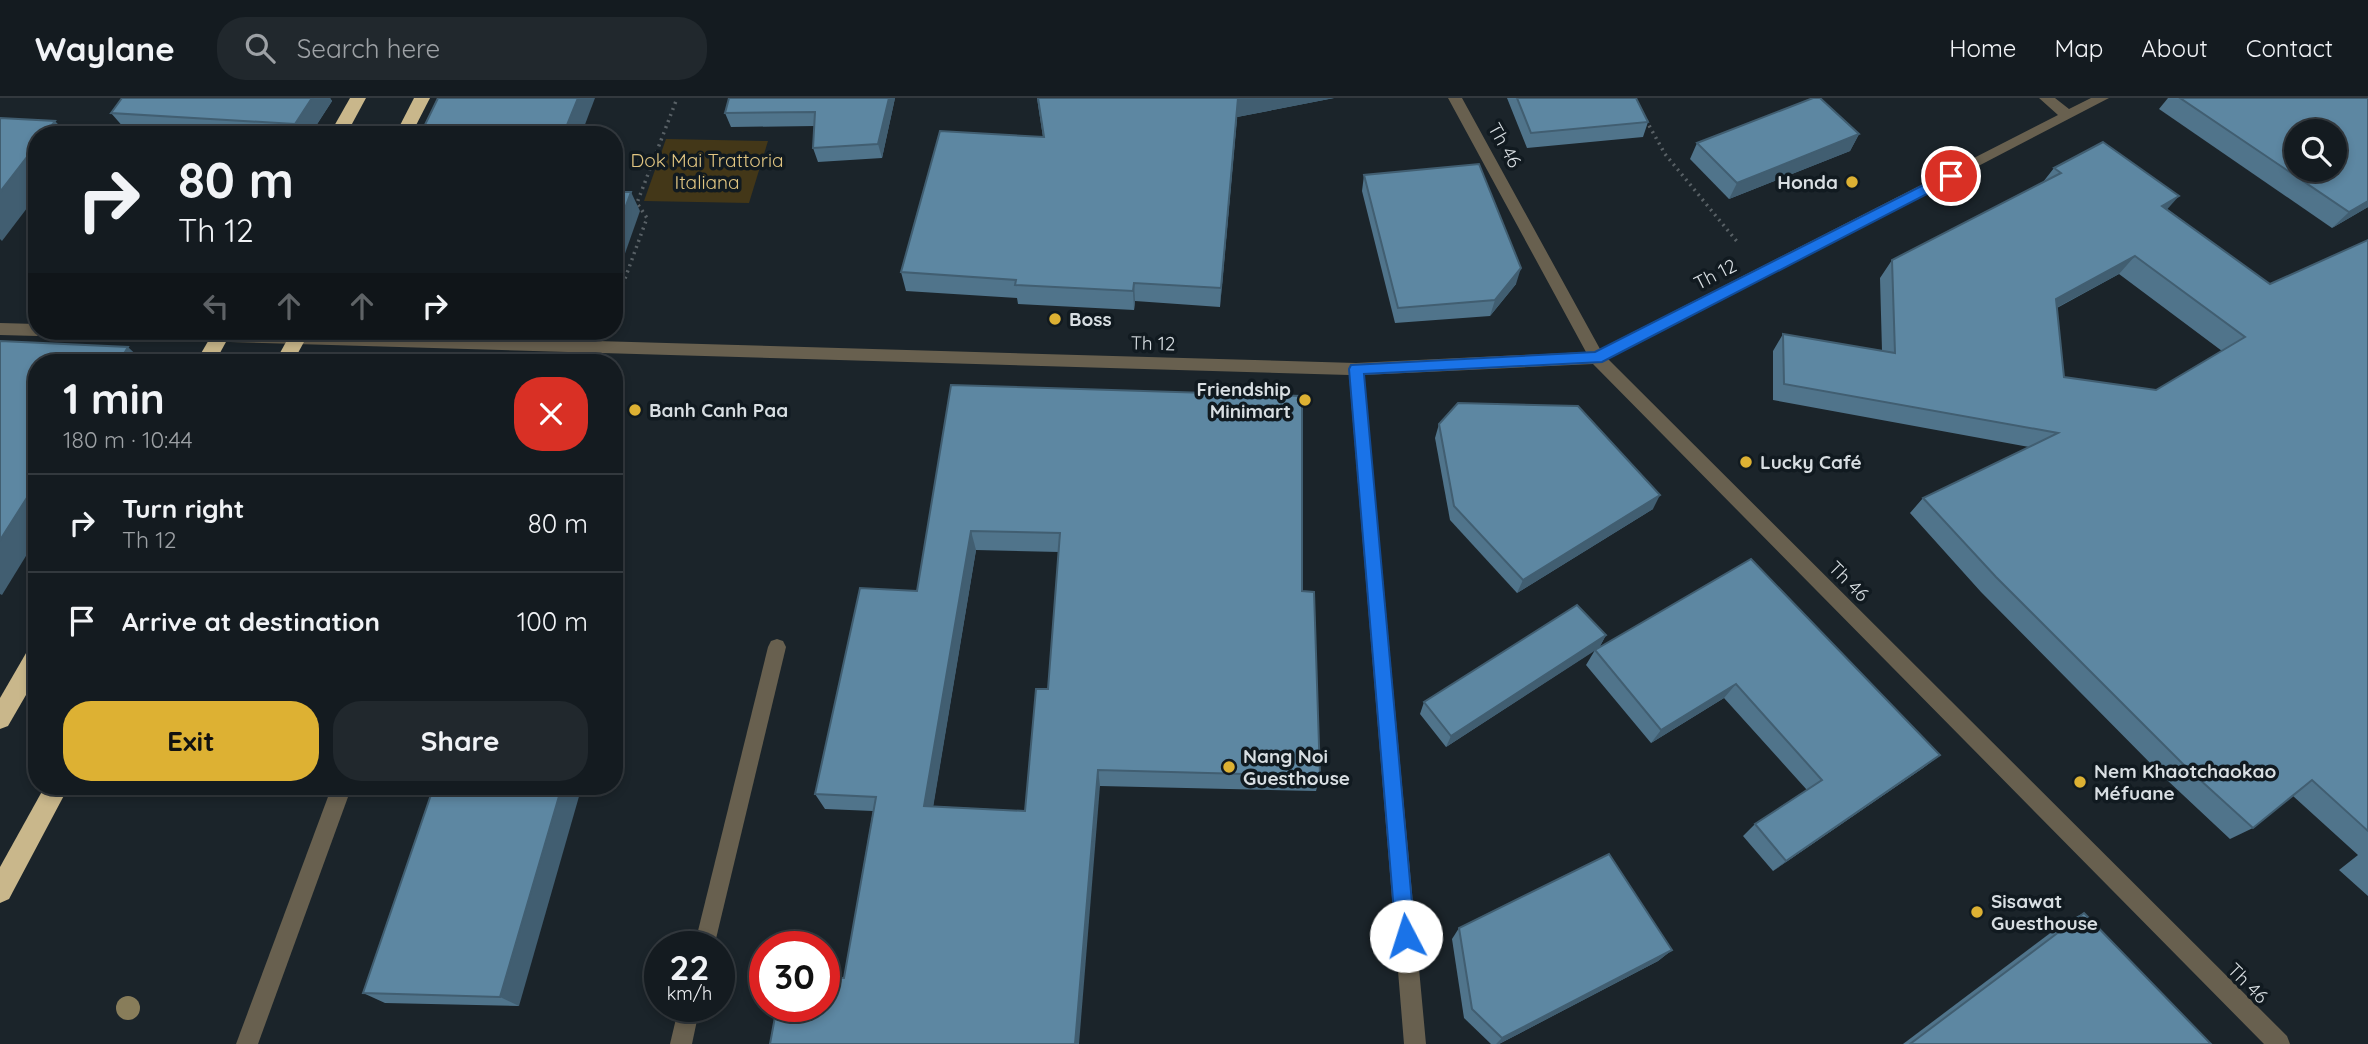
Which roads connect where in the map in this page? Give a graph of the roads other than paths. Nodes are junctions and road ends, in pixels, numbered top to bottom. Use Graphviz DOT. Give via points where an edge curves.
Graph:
graph roads {
  1 [pos="358,98"];
  2 [pos="422,98"];
  3 [pos="1455,98"];
  4 [pos="2046,98"];
  5 [pos="2102,98"];
  6 [pos="2068,115"];
  7 [pos="342,126"];
  8 [pos="408,126"];
  9 [pos="0,329"];
  10 [pos="28,330"];
  11 [pos="454,340"];
  12 [pos="1597,358"];
  13 [pos="1356,369"];
  14 [pos="777,647"];
  15 [pos="28,671"];
  16 [pos="0,719"];
  17 [pos="52,795"];
  18 [pos="339,795"];
  19 [pos="0,891"];
  20 [pos="708,931"];
  21 [pos="686,1022"];
  22 [pos="247,1044"];
  23 [pos="681,1044"];
  24 [pos="1415,1044"];
  25 [pos="2279,1044"];
  1 -- 7 [label="highway"];
  2 -- 8 [label="highway"];
  3 -- 12 [label="street, Th 46"];
  4 -- 6 [label="street"];
  5 -- 6 [label="street, Th 12"];
  6 -- 12 [label="street, Th 12"];
  9 -- 10 [label="street"];
  11 -- 13 [label="street, Th 12"];
  12 -- 13 [label="street, Th 12"];
  12 -- 25 [label="street, Th 46"];
  13 -- 24 [label="street"];
  14 -- 20 [label="street"];
  15 -- 16 [label="highway"];
  17 -- 19 [label="highway"];
  18 -- 22 [label="street"];
  21 -- 23 [label="street"];
}
